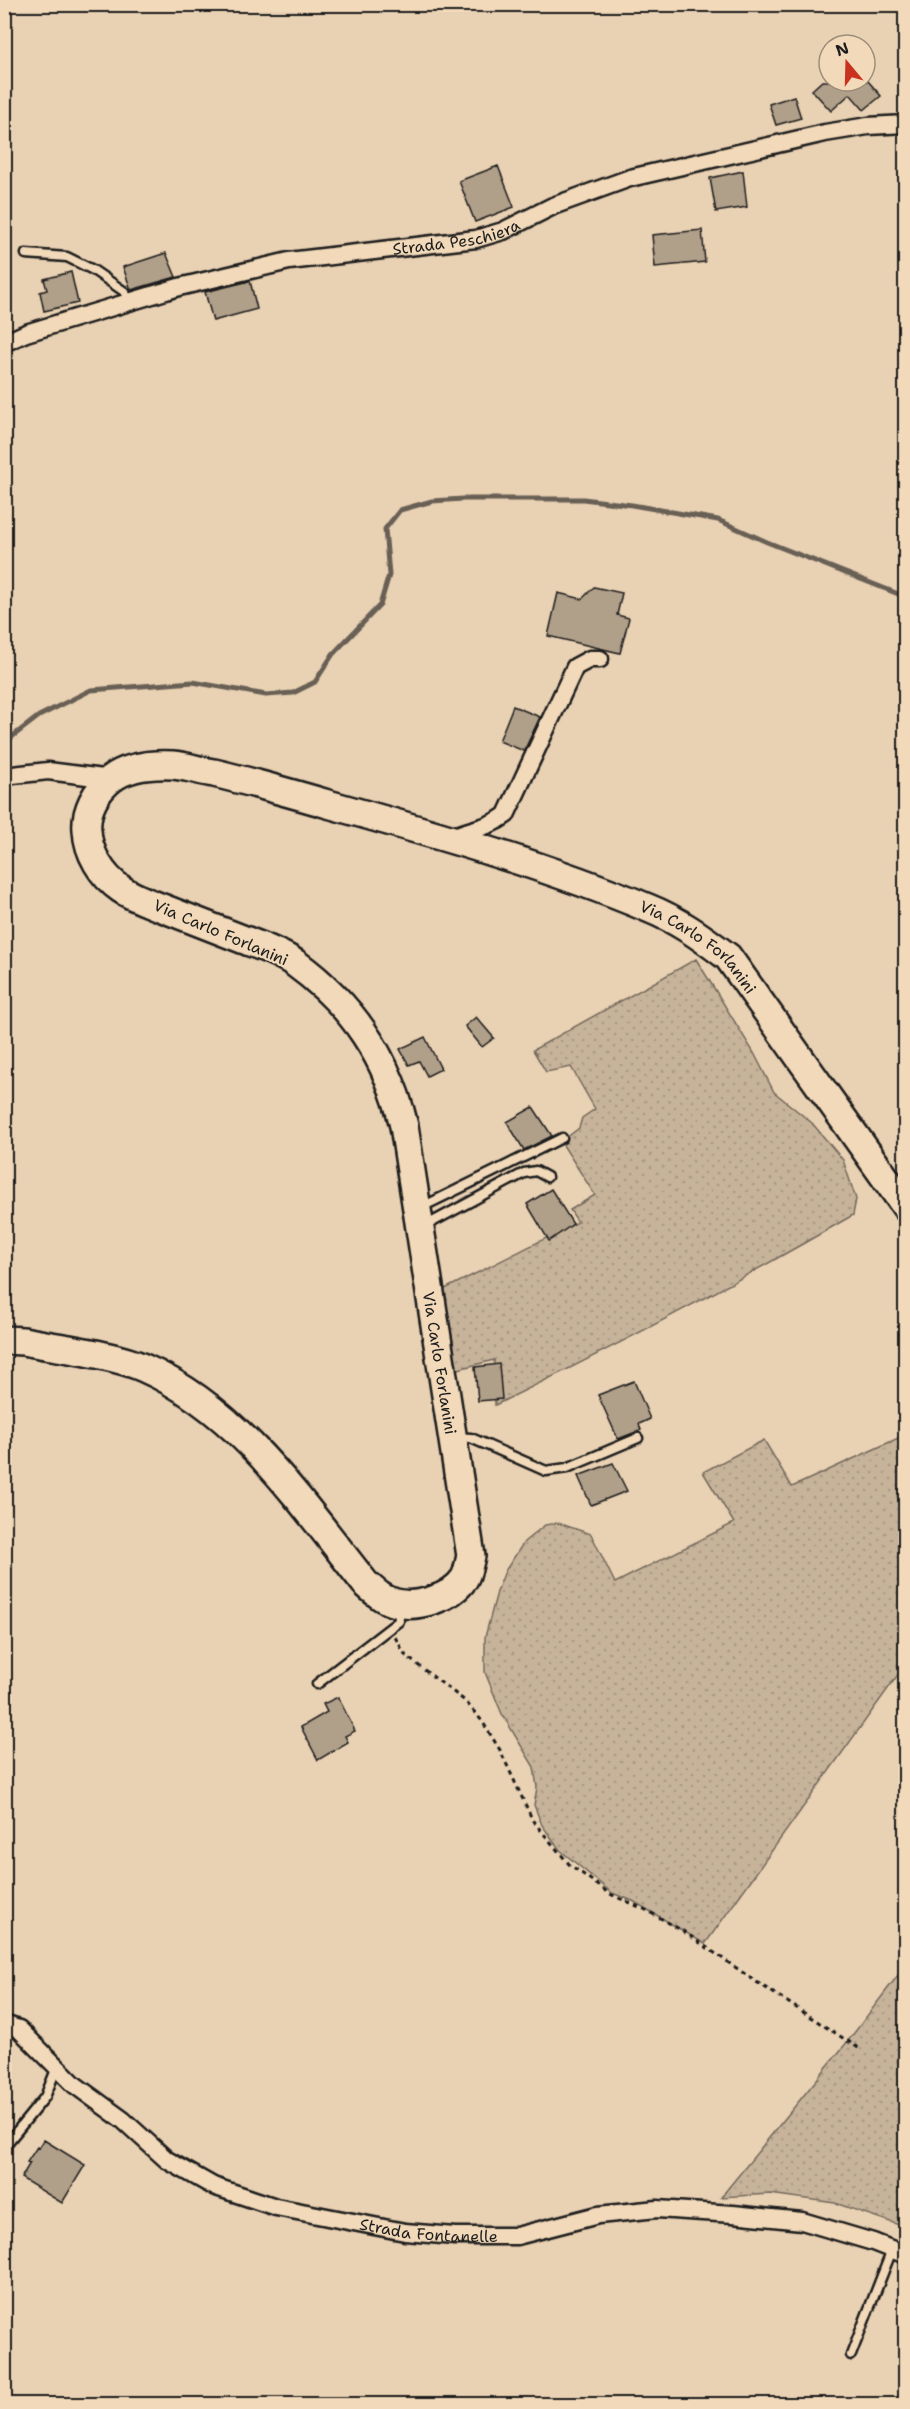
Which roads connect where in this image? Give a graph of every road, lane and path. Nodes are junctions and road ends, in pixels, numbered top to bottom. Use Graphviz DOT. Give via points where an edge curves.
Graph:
graph roads {
  1 [pos="906,124"];
  2 [pos="26,254"];
  3 [pos="128,302"];
  4 [pos="4,343"];
  5 [pos="600,659"];
  6 [pos="4,776"];
  7 [pos="111,779"];
  8 [pos="450,838"];
  9 [pos="562,1138"];
  10 [pos="547,1177"];
  11 [pos="906,1207"];
  12 [pos="418,1219"];
  13 [pos="4,1340"];
  14 [pos="452,1437"];
  15 [pos="638,1438"];
  16 [pos="394,1616"];
  17 [pos="317,1684"];
  18 [pos="4,2024"];
  19 [pos="860,2049"];
  20 [pos="57,2067"];
  21 [pos="8,2142"];
  22 [pos="899,2252"];
  23 [pos="851,2355"];
  1 -- 3 [label="street, Strada Peschiera" via="825,133 630,178 476,239 289,261"];
  2 -- 3 [label="lane" via="67,257 124,292"];
  3 -- 4 [label="street, Strada Peschiera"];
  5 -- 8 [label="street" via="590,659 575,667 506,815 486,827"];
  6 -- 7 [label="street" via="48,771"];
  7 -- 8 [label="main road, Via Carlo Forlanini" via="149,765 176,765"];
  7 -- 12 [label="main road, Via Carlo Forlanini" via="95,795 86,822 93,857 105,875 122,890 144,901 292,961 342,1003 375,1050 389,1074 404,1126"];
  8 -- 11 [label="main road, Via Carlo Forlanini" via="650,908 693,931 728,957"];
  9 -- 12 [label="lane"];
  10 -- 12 [label="lane" via="536,1172 524,1173"];
  12 -- 14 [label="main road, Via Carlo Forlanini"];
  13 -- 16 [label="main road" via="35,1343 142,1367 176,1384 228,1423 278,1473"];
  14 -- 15 [label="lane" via="471,1438 546,1470 567,1468"];
  14 -- 16 [label="main road, Via Carlo Forlanini" via="471,1556 464,1578 435,1600 416,1604"];
  16 -- 17 [label="lane"];
  16 -- 19 [label="path" via="406,1656 465,1701 482,1722 500,1750 533,1821 568,1864 610,1894 683,1931"];
  18 -- 20 [label="street, Strada Fontanelle" via="19,2029"];
  20 -- 21 [label="lane" via="45,2097"];
  20 -- 22 [label="street, Strada Fontanelle" via="166,2160 213,2186 276,2207 405,2232 455,2236 517,2236 597,2215 657,2209 733,2214 802,2221"];
  22 -- 23 [label="lane"];
}
